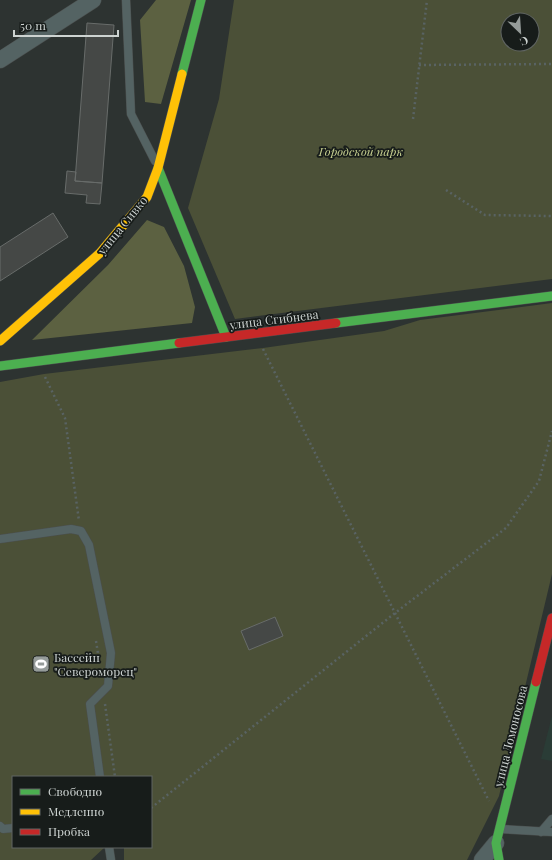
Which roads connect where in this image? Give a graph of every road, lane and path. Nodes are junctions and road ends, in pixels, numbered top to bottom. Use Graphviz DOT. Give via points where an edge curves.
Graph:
graph roads {
  1 [pos="92,0"];
  2 [pos="126,0"];
  3 [pos="200,0"];
  4 [pos="427,0"];
  5 [pos="0,60"];
  6 [pos="552,64"];
  7 [pos="419,65"];
  8 [pos="413,119"];
  9 [pos="158,168"];
  10 [pos="446,190"];
  11 [pos="552,216"];
  12 [pos="552,296"];
  13 [pos="226,337"];
  14 [pos="0,341"];
  15 [pos="263,348"];
  16 [pos="0,366"];
  17 [pos="552,431"];
  18 [pos="0,539"];
  19 [pos="395,613"];
  20 [pos="552,618"];
  21 [pos="100,776"];
  22 [pos="489,802"];
  23 [pos="152,807"];
  24 [pos="552,819"];
  25 [pos="0,826"];
  26 [pos="12,828"];
  27 [pos="541,832"];
  28 [pos="552,832"];
  29 [pos="498,836"];
  30 [pos="109,848"];
  31 [pos="111,860"];
  32 [pos="482,860"];
  33 [pos="499,860"];
  1 -- 5 [label="street"];
  2 -- 9 [label="lane" via="131,114"];
  3 -- 9 [label="street, улица Сивко"];
  4 -- 7 [label="path"];
  6 -- 7 [label="path"];
  7 -- 8 [label="path"];
  9 -- 13 [label="street"];
  9 -- 14 [label="street, улица Сивко" via="147,197 100,253"];
  10 -- 11 [label="path" via="485,215"];
  12 -- 13 [label="street, улица Сгибнева"];
  13 -- 16 [label="street, улица Сгибнева"];
  15 -- 19 [label="path"];
  17 -- 19 [label="path" via="539,481 506,528"];
  18 -- 21 [label="lane" via="71,530 81,531 89,545 111,653 108,686 90,704"];
  19 -- 22 [label="path"];
  19 -- 23 [label="path"];
  20 -- 29 [label="street, улица Ломоносова"];
  24 -- 27 [label="lane"];
  25 -- 26 [label="lane" via="3,829"];
  27 -- 28 [label="lane"];
  27 -- 29 [label="lane"];
  29 -- 32 [label="street"];
  29 -- 33 [label="street, улица Ломоносова"];
  30 -- 31 [label="lane"];
}
